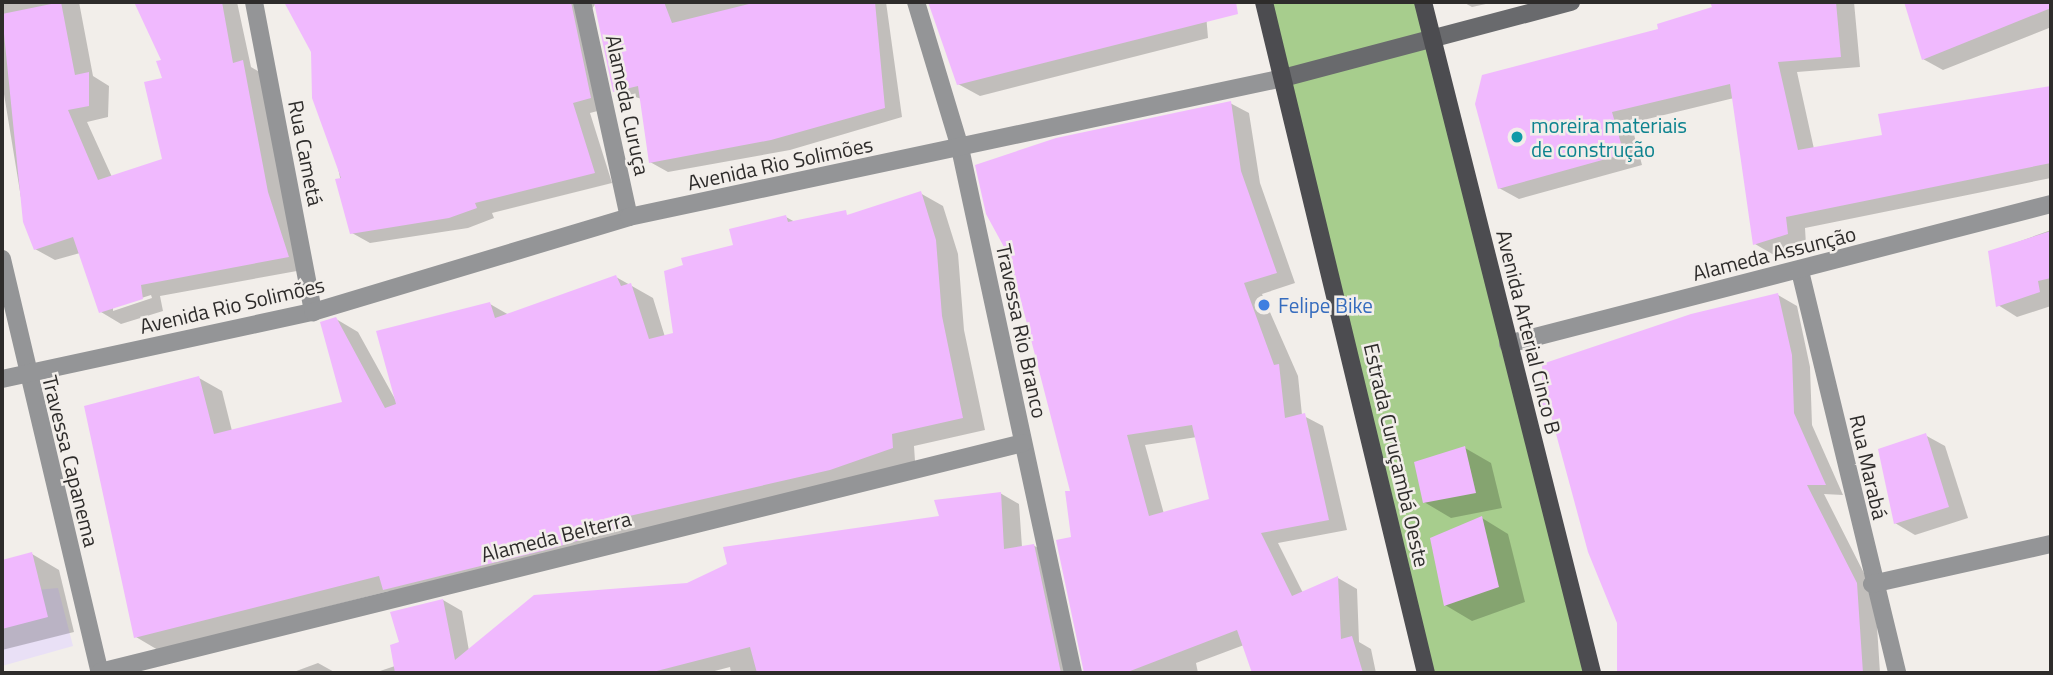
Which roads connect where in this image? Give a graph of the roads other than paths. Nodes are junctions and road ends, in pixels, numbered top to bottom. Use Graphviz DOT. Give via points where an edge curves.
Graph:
graph roads {
  1 [pos="254,2"];
  2 [pos="582,2"];
  3 [pos="916,2"];
  4 [pos="1264,2"];
  5 [pos="1423,2"];
  6 [pos="1571,2"];
  7 [pos="1433,42"];
  8 [pos="1283,78"];
  9 [pos="960,148"];
  10 [pos="2051,205"];
  11 [pos="629,217"];
  12 [pos="2,259"];
  13 [pos="1800,271"];
  14 [pos="313,312"];
  15 [pos="1508,344"];
  16 [pos="26,374"];
  17 [pos="2,379"];
  18 [pos="1023,443"];
  19 [pos="2051,544"];
  20 [pos="1872,584"];
  21 [pos="100,673"];
  22 [pos="1073,673"];
  23 [pos="1426,673"];
  24 [pos="1592,673"];
  25 [pos="1897,673"];
  1 -- 14 [label="street, Rua Cametá"];
  2 -- 11 [label="street, Alameda Curuça"];
  3 -- 9 [label="street, Travessa Rio Branco"];
  4 -- 8 [label="main road, Estrada Curuçambá Oeste"];
  5 -- 7 [label="main road, Avenida Arterial Cinco B"];
  6 -- 7 [label="main road, Avenida Rio Solimões"];
  7 -- 8 [label="main road, Avenida Rio Solimões"];
  7 -- 15 [label="main road, Avenida Arterial Cinco B"];
  8 -- 9 [label="street, Avenida Rio Solimões"];
  8 -- 23 [label="main road, Estrada Curuçambá Oeste"];
  9 -- 11 [label="street, Avenida Rio Solimões"];
  9 -- 18 [label="street, Travessa Rio Branco"];
  10 -- 13 [label="street, Alameda Assunção"];
  11 -- 14 [label="street, Avenida Rio Solimões"];
  12 -- 16 [label="street, Travessa Capanema"];
  13 -- 15 [label="street, Alameda Assunção"];
  13 -- 20 [label="street, Rua Marabá"];
  14 -- 16 [label="street, Avenida Rio Solimões"];
  15 -- 24 [label="main road, Avenida Arterial Cinco B"];
  16 -- 17 [label="street, Avenida Rio Solimões"];
  16 -- 21 [label="street, Travessa Capanema"];
  18 -- 21 [label="street, Alameda Belterra"];
  18 -- 22 [label="street, Travessa Rio Branco"];
  19 -- 20 [label="street"];
  20 -- 25 [label="street, Rua Marabá"];
}
